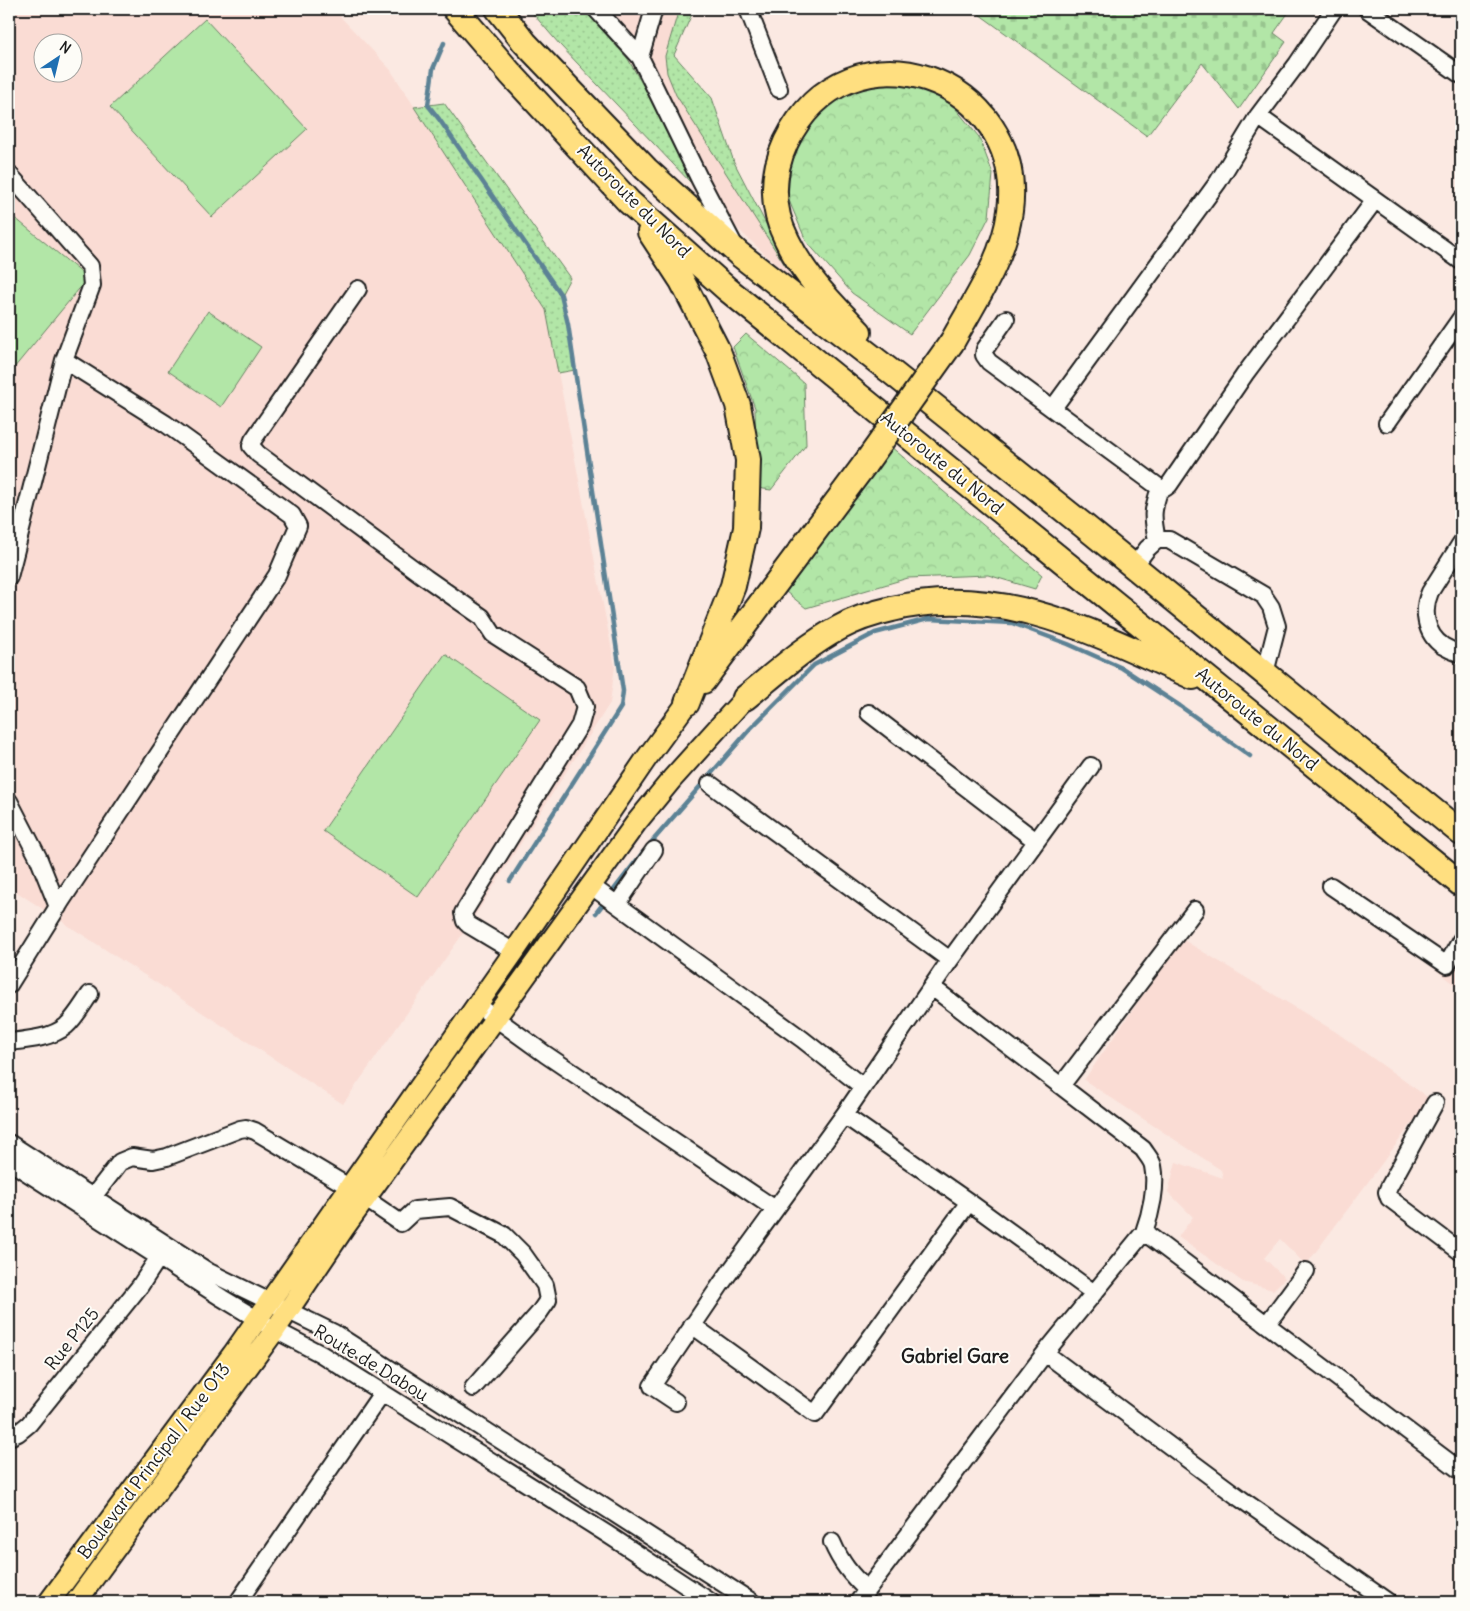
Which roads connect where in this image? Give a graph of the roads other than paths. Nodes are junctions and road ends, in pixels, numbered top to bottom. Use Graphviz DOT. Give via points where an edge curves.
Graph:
graph roads {
  1 [pos="455,9"];
  2 [pos="498,9"];
  3 [pos="596,9"];
  4 [pos="748,9"];
  5 [pos="1334,9"];
  6 [pos="1367,9"];
  7 [pos="648,12"];
  8 [pos="640,57"];
  9 [pos="1461,75"];
  10 [pos="779,89"];
  11 [pos="1258,116"];
  12 [pos="9,174"];
  13 [pos="1375,200"];
  14 [pos="629,202"];
  15 [pos="739,254"];
  16 [pos="1461,260"];
  17 [pos="358,289"];
  18 [pos="1461,318"];
  19 [pos="1006,319"];
  20 [pos="64,360"];
  21 [pos="894,374"];
  22 [pos="1053,408"];
  23 [pos="1386,423"];
  24 [pos="1160,488"];
  25 [pos="1157,540"];
  26 [pos="1461,543"];
  27 [pos="1134,566"];
  28 [pos="9,577"];
  29 [pos="1461,654"];
  30 [pos="1265,673"];
  31 [pos="1222,690"];
  32 [pos="745,698"];
  33 [pos="687,703"];
  34 [pos="869,713"];
  35 [pos="1091,766"];
  36 [pos="710,784"];
  37 [pos="9,801"];
  38 [pos="1461,833"];
  39 [pos="1036,841"];
  40 [pos="654,850"];
  41 [pos="1461,884"];
  42 [pos="1331,886"];
  43 [pos="595,888"];
  44 [pos="616,902"];
  45 [pos="58,907"];
  46 [pos="1195,910"];
  47 [pos="1461,940"];
  48 [pos="514,952"];
  49 [pos="950,960"];
  50 [pos="9,985"];
  51 [pos="932,987"];
  52 [pos="90,994"];
  53 [pos="476,1004"];
  54 [pos="495,1017"];
  55 [pos="9,1042"];
  56 [pos="1061,1086"];
  57 [pos="863,1087"];
  58 [pos="1435,1103"];
  59 [pos="844,1116"];
  60 [pos="9,1143"];
  61 [pos="9,1161"];
  62 [pos="349,1187"];
  63 [pos="92,1198"];
  64 [pos="366,1199"];
  65 [pos="969,1202"];
  66 [pos="775,1208"];
  67 [pos="1144,1232"];
  68 [pos="1461,1252"];
  69 [pos="159,1257"];
  70 [pos="1306,1271"];
  71 [pos="1094,1293"];
  72 [pos="270,1302"];
  73 [pos="288,1311"];
  74 [pos="257,1320"];
  75 [pos="1267,1324"];
  76 [pos="692,1325"];
  77 [pos="275,1330"];
  78 [pos="1045,1353"];
  79 [pos="473,1388"];
  80 [pos="382,1393"];
  81 [pos="676,1402"];
  82 [pos="9,1437"];
  83 [pos="1461,1471"];
  84 [pos="832,1542"];
  85 [pos="862,1596"];
  86 [pos="49,1602"];
  87 [pos="76,1602"];
  88 [pos="238,1602"];
  89 [pos="711,1602"];
  90 [pos="752,1602"];
  91 [pos="1388,1602"];
  1 -- 14 [label="highway, Autoroute du Nord"];
  2 -- 15 [label="highway, Autoroute du Nord" via="525,43 646,169"];
  3 -- 8 [label="street"];
  4 -- 10 [label="street"];
  5 -- 11 [label="street"];
  6 -- 9 [label="street"];
  7 -- 8 [label="street"];
  8 -- 15 [label="street"];
  11 -- 13 [label="street"];
  11 -- 22 [label="street" via="1218,182"];
  12 -- 20 [label="street" via="90,266 92,285"];
  13 -- 16 [label="street"];
  13 -- 24 [label="street" via="1246,374 1169,485"];
  14 -- 31 [label="highway, Autoroute du Nord" via="727,288"];
  14 -- 33 [label="highway" via="682,282 718,351 738,405 748,460 746,528 733,586"];
  15 -- 21 [label="highway, Autoroute du Nord"];
  17 -- 48 [label="street" via="251,446 482,617 493,634 577,688 585,707 580,724 463,913 464,921 469,925"];
  18 -- 23 [label="street"];
  19 -- 22 [label="street" via="984,355 989,362"];
  20 -- 28 [label="street"];
  20 -- 45 [label="street" via="166,424 292,515 298,526 277,575"];
  21 -- 27 [label="highway, Autoroute du Nord"];
  21 -- 33 [label="highway, bridge" via="816,286 800,263 786,239 777,213 774,190 782,150 793,128 814,102 850,79 884,72 923,76 939,83 973,105 988,121 1005,157 1011,183 1007,225 993,266 952,342"];
  22 -- 24 [label="street"];
  24 -- 25 [label="street" via="1153,507"];
  25 -- 27 [label="street"];
  25 -- 30 [label="street" via="1169,540 1263,595 1271,606 1277,626"];
  26 -- 29 [label="street" via="1430,592 1425,609 1436,640"];
  27 -- 30 [label="highway, Autoroute du Nord"];
  30 -- 38 [label="highway, Autoroute du Nord"];
  31 -- 32 [label="highway" via="1059,620 1006,606 960,601 914,604 872,614 839,628 803,651"];
  31 -- 41 [label="highway, Autoroute du Nord"];
  32 -- 43 [label="main road, Boulevard Principal / Rue O13" via="636,823"];
  33 -- 48 [label="main road, Boulevard Principal / Rue O13"];
  34 -- 39 [label="street"];
  35 -- 39 [label="street"];
  36 -- 49 [label="street"];
  37 -- 45 [label="street" via="38,857"];
  39 -- 49 [label="street"];
  40 -- 44 [label="street"];
  42 -- 47 [label="street" via="1447,965"];
  43 -- 44 [label="street"];
  43 -- 54 [label="main road, Boulevard Principal / Rue O13"];
  44 -- 57 [label="street"];
  45 -- 50 [label="street"];
  46 -- 56 [label="street"];
  48 -- 53 [label="main road, Boulevard Principal / Rue O13"];
  49 -- 51 [label="street"];
  51 -- 56 [label="street"];
  51 -- 57 [label="street"];
  52 -- 55 [label="street" via="66,1026 55,1033"];
  53 -- 54 [label="street"];
  53 -- 62 [label="main road, Boulevard Principal / Rue O13"];
  54 -- 64 [label="main road, Boulevard Principal / Rue O13"];
  54 -- 66 [label="street"];
  56 -- 67 [label="street" via="1143,1149 1153,1165 1154,1194"];
  57 -- 59 [label="street"];
  58 -- 68 [label="street" via="1387,1192 1389,1198"];
  59 -- 65 [label="street"];
  59 -- 66 [label="street"];
  60 -- 63 [label="street"];
  61 -- 69 [label="street, Route de Dabou"];
  62 -- 63 [label="street" via="246,1128 167,1157 125,1159"];
  62 -- 72 [label="main road, Boulevard Principal / Rue O13"];
  63 -- 72 [label="street" via="209,1272"];
  64 -- 73 [label="main road, Boulevard Principal / Rue O13"];
  64 -- 79 [label="street" via="401,1223 415,1210 450,1207 504,1235 523,1254 545,1285 548,1300 539,1314"];
  65 -- 71 [label="street"];
  65 -- 76 [label="street" via="814,1414"];
  66 -- 76 [label="street"];
  67 -- 71 [label="street"];
  67 -- 75 [label="street"];
  69 -- 74 [label="street, Route de Dabou"];
  69 -- 82 [label="street, Rue P125" via="140,1286 29,1424"];
  70 -- 75 [label="street"];
  71 -- 78 [label="street"];
  72 -- 73 [label="street, Route de Dabou"];
  72 -- 74 [label="main road, Boulevard Principal / Rue O13"];
  73 -- 77 [label="main road, Boulevard Principal / Rue O13"];
  73 -- 90 [label="street, Route de Dabou" via="334,1333"];
  74 -- 77 [label="street, Route de Dabou"];
  74 -- 86 [label="main road, Boulevard Principal / Rue O13"];
  75 -- 83 [label="street"];
  76 -- 81 [label="street" via="652,1386"];
  77 -- 80 [label="street, Route de Dabou" via="322,1354"];
  77 -- 87 [label="main road, Boulevard Principal / Rue O13"];
  78 -- 85 [label="street"];
  78 -- 91 [label="street"];
  80 -- 88 [label="street"];
  80 -- 89 [label="street, Route de Dabou"];
  84 -- 85 [label="street"];
}
